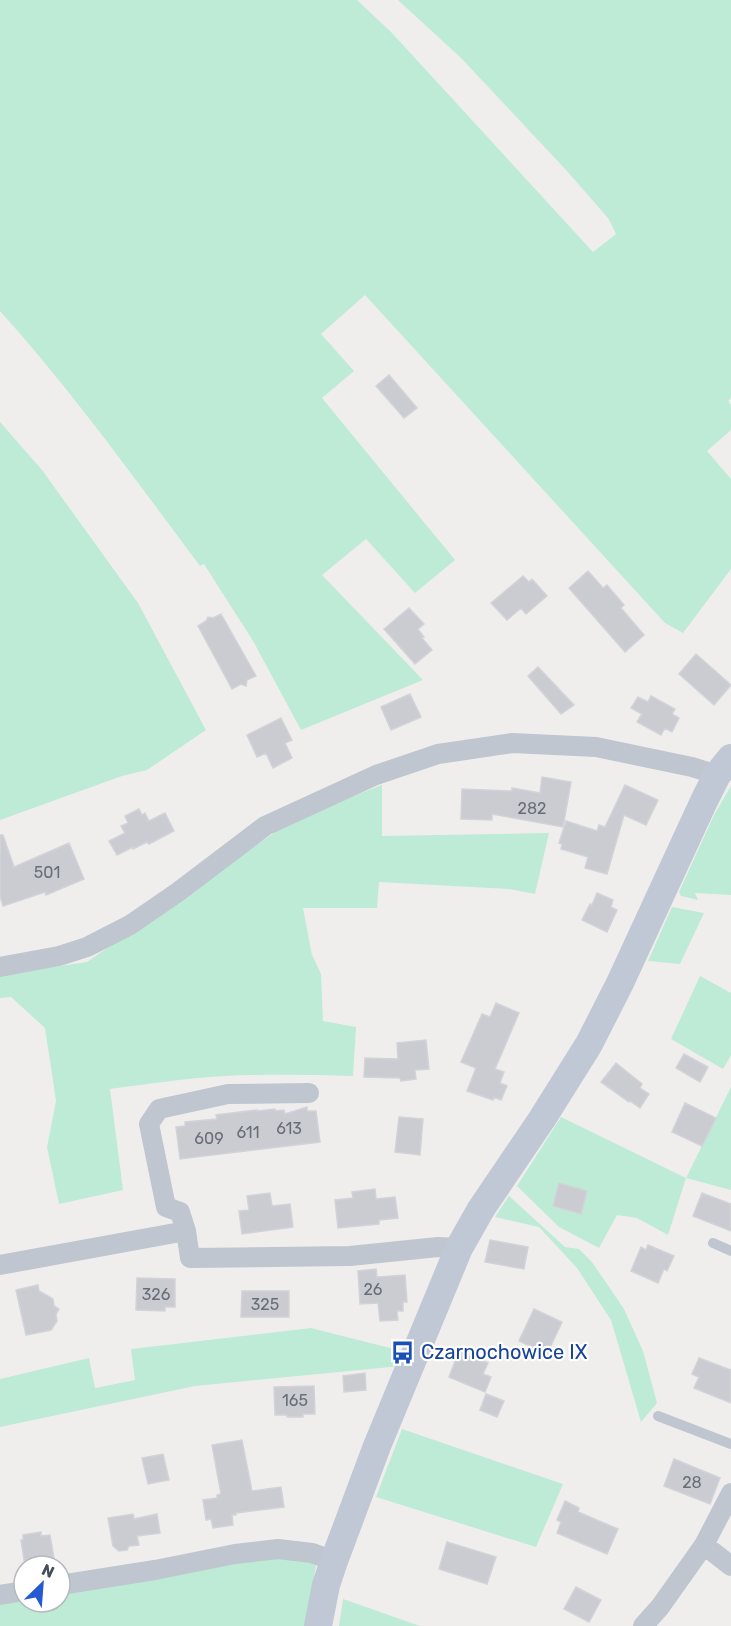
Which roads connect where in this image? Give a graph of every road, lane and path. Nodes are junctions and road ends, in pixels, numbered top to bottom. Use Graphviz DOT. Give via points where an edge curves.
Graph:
graph roads {
  1 [pos="724,766"];
  2 [pos="0,967"];
  3 [pos="309,1092"];
  4 [pos="186,1231"];
  5 [pos="713,1243"];
  6 [pos="459,1248"];
  7 [pos="731,1251"];
  8 [pos="0,1265"];
  9 [pos="658,1416"];
  10 [pos="731,1444"];
  11 [pos="731,1493"];
  12 [pos="704,1545"];
  13 [pos="334,1561"];
  14 [pos="731,1566"];
  15 [pos="72,1583"];
  16 [pos="318,1626"];
  17 [pos="643,1626"];
  1 -- 2 [label="street" via="692,767 596,747 512,743 438,754 376,775 265,826 130,925 87,947"];
  1 -- 6 [label="street" via="589,1044"];
  3 -- 4 [label="street" via="228,1094 159,1109 149,1124 166,1207 180,1212"];
  4 -- 6 [label="street" via="190,1258 350,1256"];
  4 -- 8 [label="street"];
  5 -- 7 [label="lane"];
  6 -- 13 [label="street"];
  9 -- 10 [label="lane"];
  11 -- 12 [label="street"];
  12 -- 14 [label="street"];
  12 -- 17 [label="street"];
  13 -- 15 [label="street" via="312,1553 278,1549"];
  13 -- 16 [label="street"];
}
